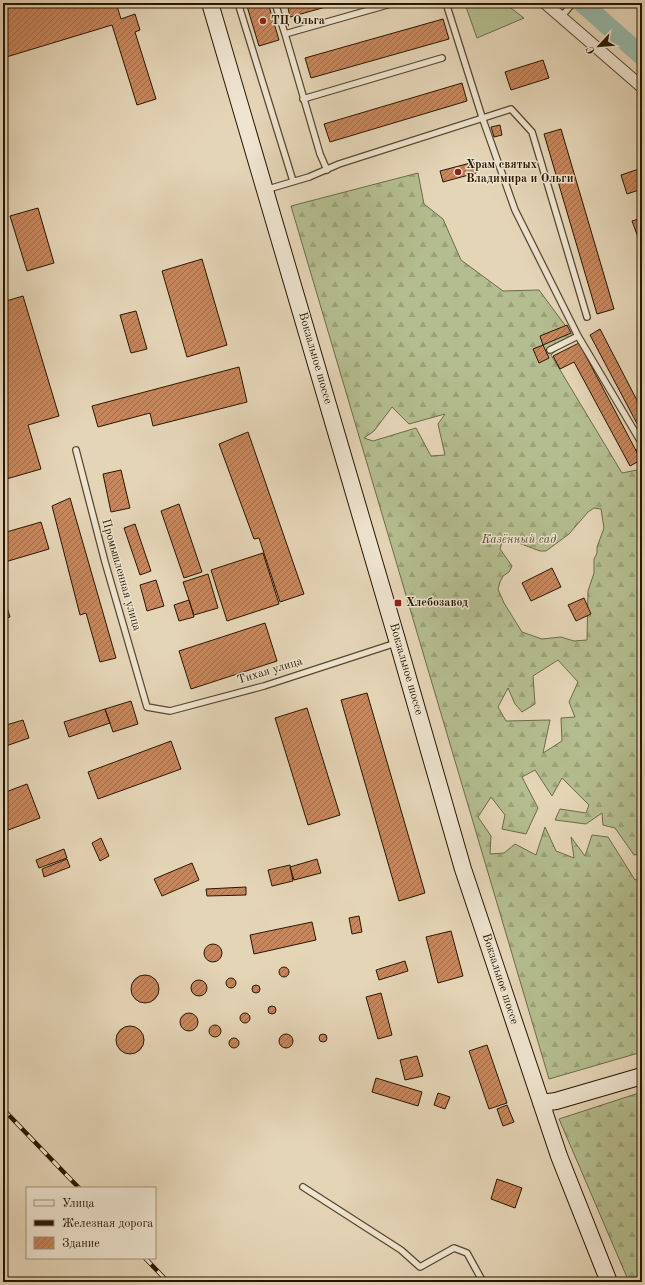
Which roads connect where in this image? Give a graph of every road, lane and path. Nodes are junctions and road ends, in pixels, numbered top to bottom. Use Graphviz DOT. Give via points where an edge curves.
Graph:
graph roads {
  1 [pos="210,3"];
  2 [pos="238,3"];
  3 [pos="276,3"];
  4 [pos="394,3"];
  5 [pos="446,3"];
  6 [pos="545,3"];
  7 [pos="573,3"];
  8 [pos="561,17"];
  9 [pos="284,34"];
  10 [pos="442,58"];
  11 [pos="642,87"];
  12 [pos="303,99"];
  13 [pos="482,117"];
  14 [pos="327,170"];
  15 [pos="293,182"];
  16 [pos="265,190"];
  17 [pos="587,317"];
  18 [pos="578,336"];
  19 [pos="550,350"];
  20 [pos="641,442"];
  21 [pos="76,450"];
  22 [pos="398,643"];
  23 [pos="147,706"];
  24 [pos="642,1076"];
  25 [pos="541,1103"];
  26 [pos="303,1187"];
  27 [pos="483,1282"];
  28 [pos="609,1282"];
  1 -- 16 [label="main road, Вокзальное шоссе"];
  2 -- 15 [label="lane"];
  3 -- 9 [label="lane"];
  4 -- 9 [label="lane"];
  5 -- 13 [label="lane"];
  6 -- 8 [label="street"];
  7 -- 8 [label="lane"];
  8 -- 11 [label="street"];
  9 -- 12 [label="lane"];
  10 -- 12 [label="lane"];
  12 -- 14 [label="lane"];
  13 -- 14 [label="lane" via="338,164"];
  13 -- 17 [label="lane" via="512,109 532,132"];
  13 -- 18 [label="lane" via="515,210"];
  14 -- 15 [label="lane"];
  15 -- 16 [label="lane"];
  16 -- 22 [label="main road, Вокзальное шоссе"];
  18 -- 19 [label="lane"];
  18 -- 20 [label="lane"];
  21 -- 23 [label="lane, Промышленная улица"];
  22 -- 23 [label="lane, Тихая улица" via="264,686 170,710"];
  22 -- 25 [label="main road, Вокзальное шоссе" via="463,869"];
  24 -- 25 [label="main road"];
  25 -- 28 [label="main road, Вокзальное шоссе"];
  26 -- 27 [label="lane" via="400,1250 420,1267 454,1248 466,1253"];
}
